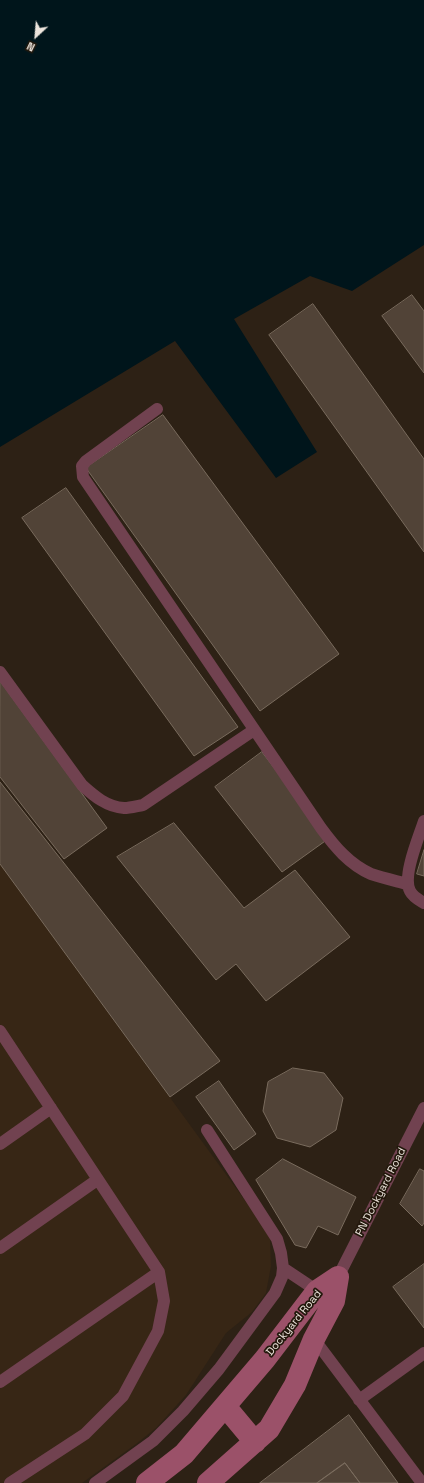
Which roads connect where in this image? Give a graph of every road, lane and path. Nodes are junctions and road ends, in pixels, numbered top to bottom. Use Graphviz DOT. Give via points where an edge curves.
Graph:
graph roads {
  1 [pos="157,409"];
  2 [pos="0,672"];
  3 [pos="254,730"];
  4 [pos="424,820"];
  5 [pos="407,884"];
  6 [pos="424,903"];
  7 [pos="0,1031"];
  8 [pos="51,1108"];
  9 [pos="424,1108"];
  10 [pos="208,1130"];
  11 [pos="0,1144"];
  12 [pos="97,1180"];
  13 [pos="0,1248"];
  14 [pos="283,1268"];
  15 [pos="159,1272"];
  16 [pos="338,1277"];
  17 [pos="326,1296"];
  18 [pos="314,1340"];
  19 [pos="424,1353"];
  20 [pos="0,1382"];
  21 [pos="360,1400"];
  22 [pos="225,1406"];
  23 [pos="255,1442"];
  24 [pos="10,1483"];
  25 [pos="95,1483"];
  26 [pos="147,1483"];
  27 [pos="208,1483"];
  28 [pos="422,1483"];
  1 -- 3 [label="lane" via="86,461 82,466 82,477"];
  2 -- 3 [label="lane" via="82,785 95,797 123,808 143,805"];
  3 -- 5 [label="lane" via="337,849 353,864 372,874"];
  4 -- 5 [label="lane" via="407,873"];
  5 -- 6 [label="lane" via="414,897"];
  7 -- 8 [label="lane"];
  8 -- 11 [label="lane"];
  8 -- 12 [label="lane"];
  9 -- 16 [label="lane, PN Dockyard Road"];
  10 -- 14 [label="lane" via="278,1239"];
  12 -- 13 [label="lane"];
  12 -- 15 [label="lane"];
  14 -- 17 [label="lane"];
  14 -- 25 [label="lane" via="275,1293 219,1369 183,1411 153,1441"];
  15 -- 20 [label="lane"];
  15 -- 24 [label="lane" via="164,1301 158,1331 123,1396 85,1434"];
  16 -- 17 [label="street, Dockyard Road"];
  17 -- 18 [label="street, Dockyard Road"];
  17 -- 22 [label="street, Dockyard Road" via="265,1358"];
  18 -- 21 [label="lane"];
  18 -- 23 [label="street, Dockyard Road" via="295,1385 269,1429"];
  19 -- 21 [label="lane"];
  21 -- 28 [label="lane"];
  22 -- 23 [label="street"];
  22 -- 26 [label="street, Dockyard Road" via="184,1454"];
  23 -- 27 [label="street, Dockyard Road"];
}
